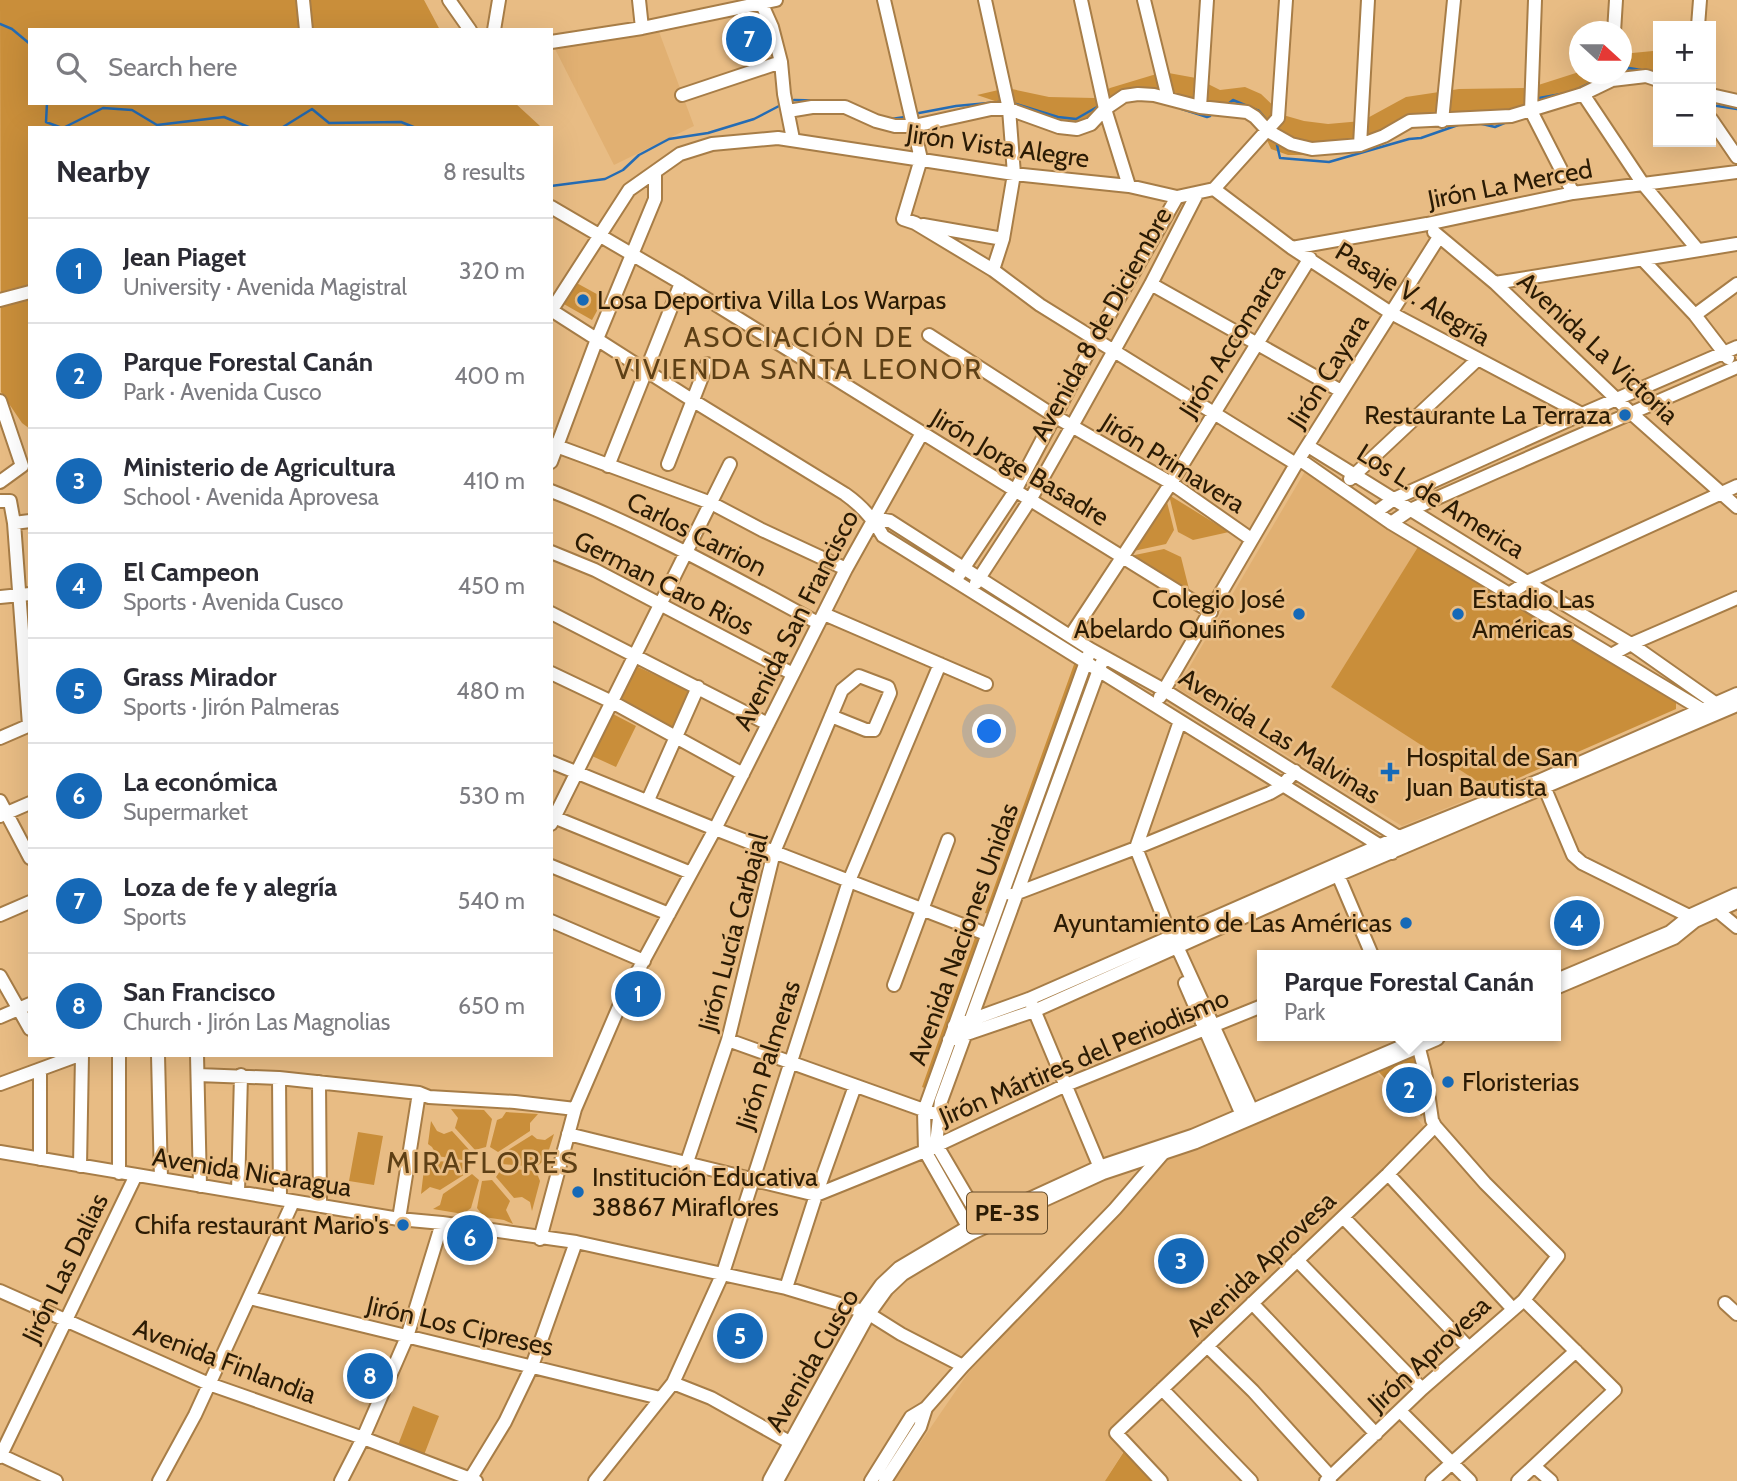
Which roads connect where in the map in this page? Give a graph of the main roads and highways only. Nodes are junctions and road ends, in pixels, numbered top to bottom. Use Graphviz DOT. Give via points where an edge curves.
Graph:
graph roads {
  1 [pos="1737,898"];
  2 [pos="1693,918"];
  3 [pos="1561,969"];
  4 [pos="1561,982"];
  5 [pos="1410,1041"];
  6 [pos="1411,1041"];
  7 [pos="1169,1146"];
  8 [pos="773,1481"];
  1 -- 2 [label="highway"];
  2 -- 3 [label="highway" via="1667,922"];
  2 -- 4 [label="highway" via="1672,935"];
  5 -- 7 [label="highway, Avenida Cusco / PE-3S" via="1244,1106 1184,1134"];
  6 -- 7 [label="highway, Avenida Cusco / PE-3S" via="1194,1139"];
  7 -- 8 [label="highway, Avenida Cusco / PE-3S" via="1101,1170 976,1227 901,1271 866,1312"];
}
